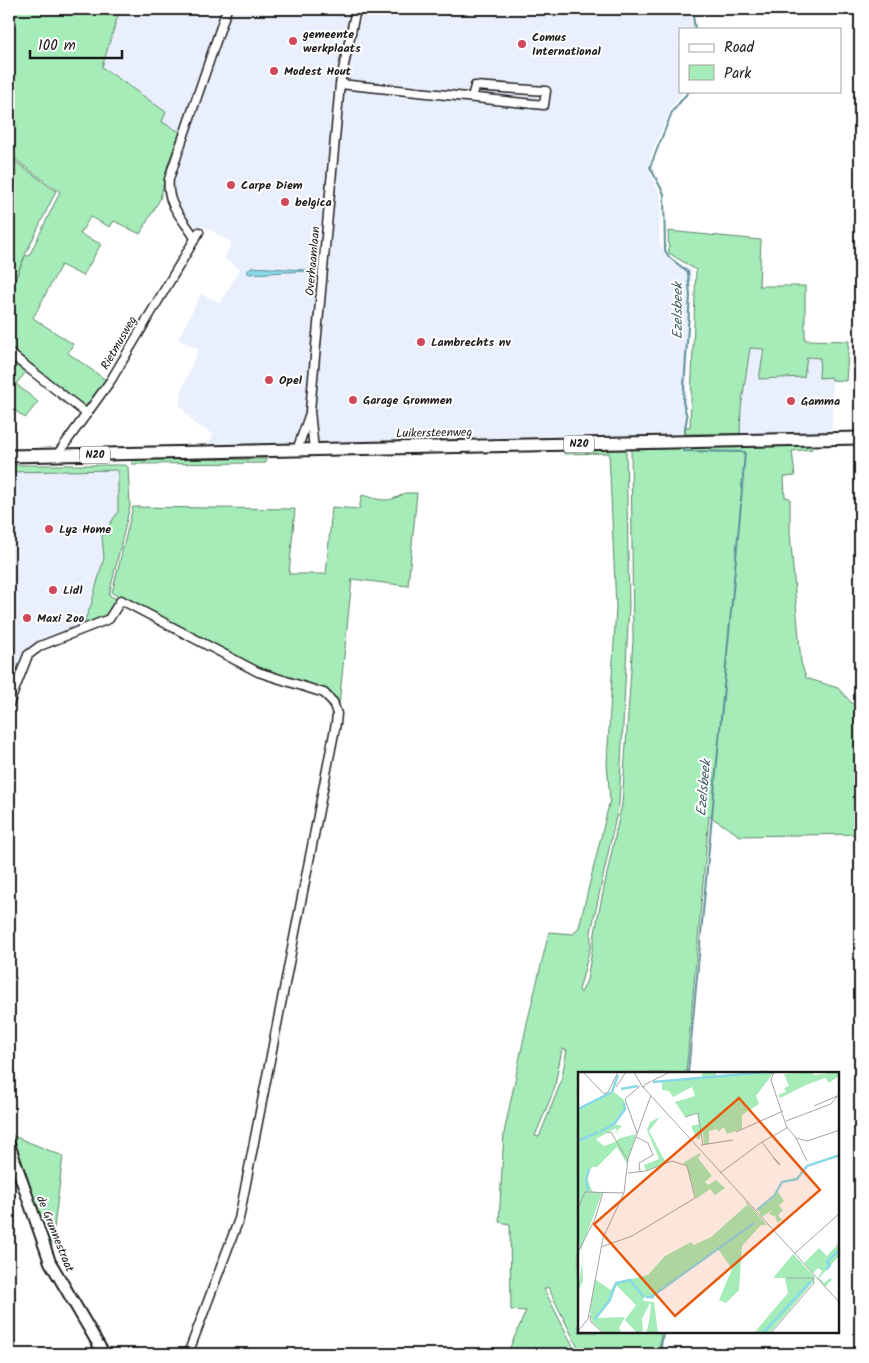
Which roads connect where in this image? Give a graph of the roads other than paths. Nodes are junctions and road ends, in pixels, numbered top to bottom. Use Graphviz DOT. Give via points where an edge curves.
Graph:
graph roads {
  1 [pos="227,9"];
  2 [pos="356,9"];
  3 [pos="340,84"];
  4 [pos="472,97"];
  5 [pos="9,353"];
  6 [pos="310,411"];
  7 [pos="87,414"];
  8 [pos="860,438"];
  9 [pos="298,450"];
  10 [pos="314,450"];
  11 [pos="57,455"];
  12 [pos="9,456"];
  13 [pos="9,704"];
  14 [pos="9,1144"];
  15 [pos="104,1354"];
  16 [pos="188,1354"];
  1 -- 7 [label="street, Rietmusweg" via="168,191 170,201 197,235 111,380"];
  2 -- 3 [label="street, Overhaamlaan"];
  3 -- 4 [label="street"];
  3 -- 6 [label="street, Overhaamlaan"];
  4 -- 4 [label="street" via="475,86 546,91 544,105"];
  5 -- 7 [label="street"];
  6 -- 9 [label="street, Overhaamlaan"];
  6 -- 10 [label="street, Overhaamlaan"];
  7 -- 11 [label="street, Rietmusweg"];
  8 -- 10 [label="main road, Luikersteenweg / N20"];
  9 -- 10 [label="main road, Luikersteenweg / N20"];
  9 -- 11 [label="main road, Luikersteenweg / N20"];
  11 -- 12 [label="main road, Luikersteenweg / N20"];
  13 -- 16 [label="street" via="28,655 40,646 109,619 121,600 258,672 324,693 336,708 239,1219"];
  14 -- 15 [label="street, de Grunnestraat" via="50,1262"];
}
